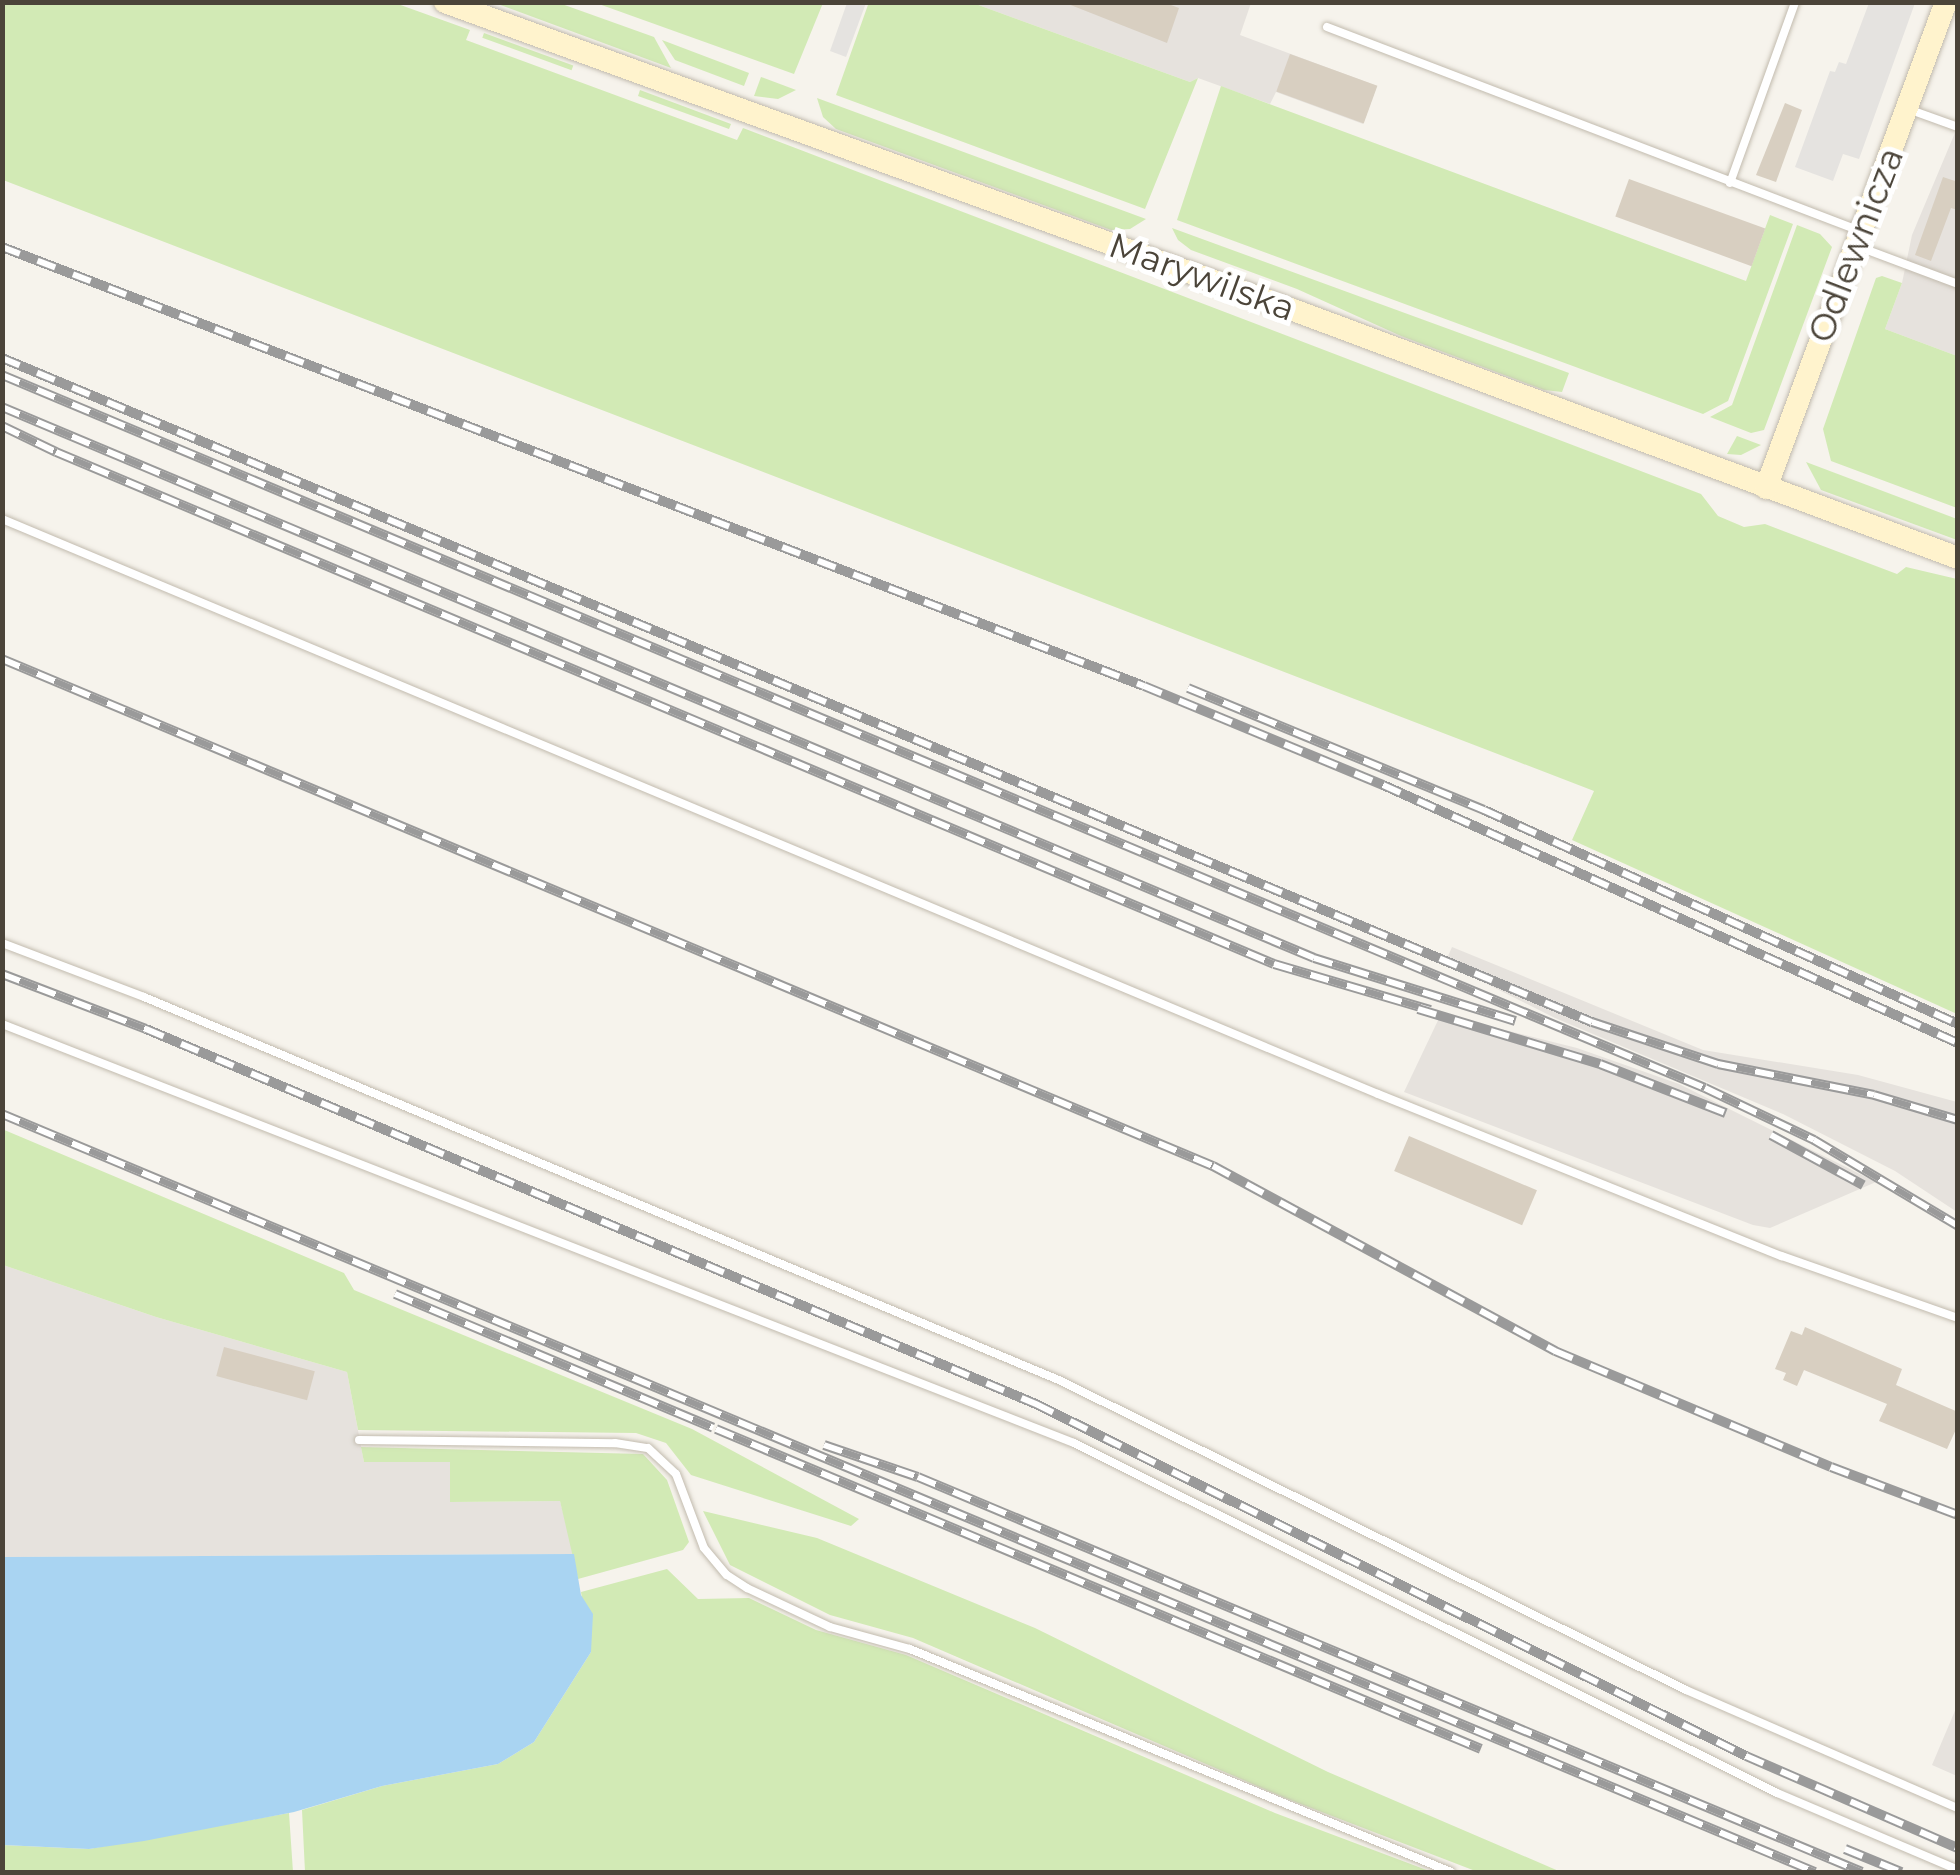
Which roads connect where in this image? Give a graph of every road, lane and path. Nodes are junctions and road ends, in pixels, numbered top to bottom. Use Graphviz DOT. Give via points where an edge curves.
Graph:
graph roads {
  1 [pos="445,2"];
  2 [pos="1796,2"];
  3 [pos="1946,2"];
  4 [pos="1328,27"];
  5 [pos="1907,109"];
  6 [pos="1958,127"];
  7 [pos="1730,183"];
  8 [pos="1858,238"];
  9 [pos="1958,271"];
  10 [pos="1955,283"];
  11 [pos="1766,488"];
  12 [pos="2,520"];
  13 [pos="1958,558"];
  14 [pos="2,943"];
  15 [pos="2,1024"];
  16 [pos="1958,1318"];
  17 [pos="360,1440"];
  18 [pos="1958,1808"];
  19 [pos="1958,1870"];
  20 [pos="1451,1872"];
  1 -- 11 [label="main road, Marywilska"];
  2 -- 7 [label="lane"];
  3 -- 5 [label="main road, Odlewnicza"];
  4 -- 7 [label="lane"];
  5 -- 6 [label="lane"];
  5 -- 8 [label="main road, Odlewnicza"];
  7 -- 8 [label="lane"];
  8 -- 10 [label="lane"];
  8 -- 11 [label="main road, Odlewnicza"];
  9 -- 10 [label="lane"];
  11 -- 13 [label="main road, Marywilska"];
  12 -- 16 [label="lane" via="1378,1094 1782,1256"];
  14 -- 18 [label="lane" via="1060,1380 1686,1690"];
  15 -- 19 [label="lane" via="1074,1443 1777,1793"];
  17 -- 20 [label="lane" via="615,1442 648,1448 676,1474 704,1548 747,1588 830,1627 910,1649"];
}
